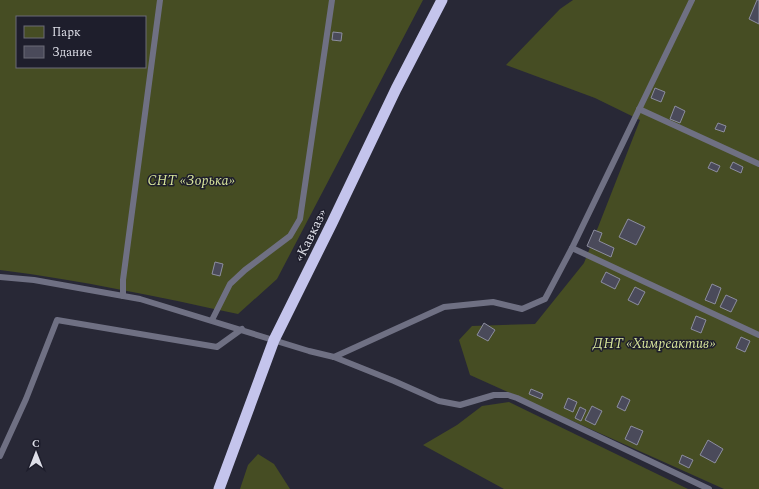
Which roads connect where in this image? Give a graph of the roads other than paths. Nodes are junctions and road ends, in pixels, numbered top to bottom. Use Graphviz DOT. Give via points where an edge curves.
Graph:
graph roads {
  1 [pos="160,0"];
  2 [pos="332,0"];
  3 [pos="442,0"];
  4 [pos="692,0"];
  5 [pos="639,109"];
  6 [pos="759,164"];
  7 [pos="572,248"];
  8 [pos="0,277"];
  9 [pos="123,296"];
  10 [pos="212,320"];
  11 [pos="242,329"];
  12 [pos="759,335"];
  13 [pos="274,340"];
  14 [pos="334,357"];
  15 [pos="0,456"];
  16 [pos="219,489"];
  17 [pos="709,489"];
  1 -- 9 [label="lane"];
  2 -- 10 [label="lane" via="300,219 290,236 230,284"];
  3 -- 13 [label="highway, «Кавказ»"];
  4 -- 5 [label="lane"];
  5 -- 6 [label="lane"];
  5 -- 7 [label="lane"];
  7 -- 12 [label="lane"];
  7 -- 14 [label="lane" via="545,299 522,309 493,302 444,307"];
  8 -- 9 [label="lane" via="34,280"];
  9 -- 10 [label="lane"];
  10 -- 11 [label="lane"];
  11 -- 13 [label="lane"];
  11 -- 15 [label="lane" via="217,347 57,320"];
  13 -- 14 [label="lane"];
  13 -- 16 [label="highway, «Кавказ»"];
  14 -- 17 [label="lane" via="439,401 460,405 494,396 508,395 517,398"];
}
